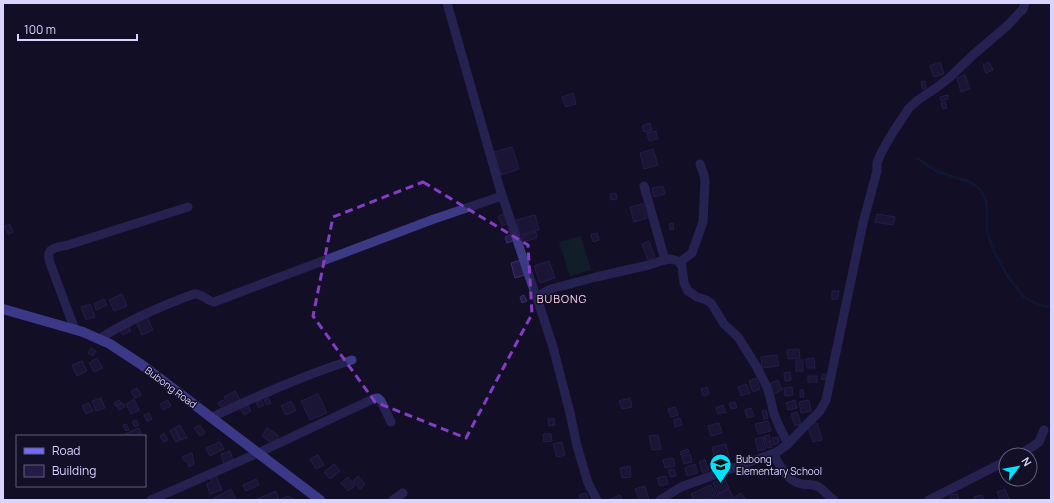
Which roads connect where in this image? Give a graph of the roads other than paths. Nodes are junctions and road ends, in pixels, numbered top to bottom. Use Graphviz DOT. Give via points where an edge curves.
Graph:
graph roads {
  1 [pos="447,3"];
  2 [pos="1026,4"];
  3 [pos="700,164"];
  4 [pos="644,186"];
  5 [pos="502,196"];
  6 [pos="188,207"];
  7 [pos="665,260"];
  8 [pos="681,263"];
  9 [pos="538,301"];
  10 [pos="3,309"];
  11 [pos="75,330"];
  12 [pos="99,339"];
  13 [pos="352,360"];
  14 [pos="212,417"];
  15 [pos="391,422"];
  16 [pos="1044,430"];
  17 [pos="788,444"];
  18 [pos="1032,447"];
  19 [pos="258,453"];
  20 [pos="773,454"];
  21 [pos="998,465"];
  22 [pos="403,493"];
  23 [pos="151,500"];
  24 [pos="320,500"];
  25 [pos="393,500"];
  26 [pos="597,500"];
  27 [pos="660,500"];
  28 [pos="834,500"];
  29 [pos="929,500"];
  1 -- 5 [label="street"];
  2 -- 17 [label="street" via="949,78 909,108 881,153 863,223 826,400 820,411"];
  3 -- 8 [label="street" via="705,181 703,222 692,253"];
  4 -- 7 [label="street"];
  5 -- 9 [label="street"];
  5 -- 12 [label="street" via="214,302 194,294 140,316"];
  6 -- 11 [label="street" via="50,250 48,257"];
  7 -- 8 [label="street"];
  7 -- 9 [label="street" via="551,289 543,292"];
  8 -- 17 [label="street" via="688,291 712,303 724,324 734,333 755,364 767,387 774,414"];
  9 -- 26 [label="street" via="560,372 586,478"];
  10 -- 11 [label="main road, Bubong Road"];
  11 -- 12 [label="main road, Bubong Road"];
  12 -- 14 [label="main road, Bubong Road" via="142,365"];
  13 -- 14 [label="street" via="257,396"];
  14 -- 19 [label="main road, Bubong Road"];
  15 -- 19 [label="street" via="381,401 376,398"];
  16 -- 18 [label="street" via="1039,442"];
  17 -- 20 [label="street"];
  19 -- 23 [label="street"];
  19 -- 24 [label="main road, Bubong Road"];
  20 -- 27 [label="street" via="681,487"];
  20 -- 28 [label="street" via="790,479 796,483 818,486"];
  21 -- 29 [label="street"];
  22 -- 25 [label="street"];
}
